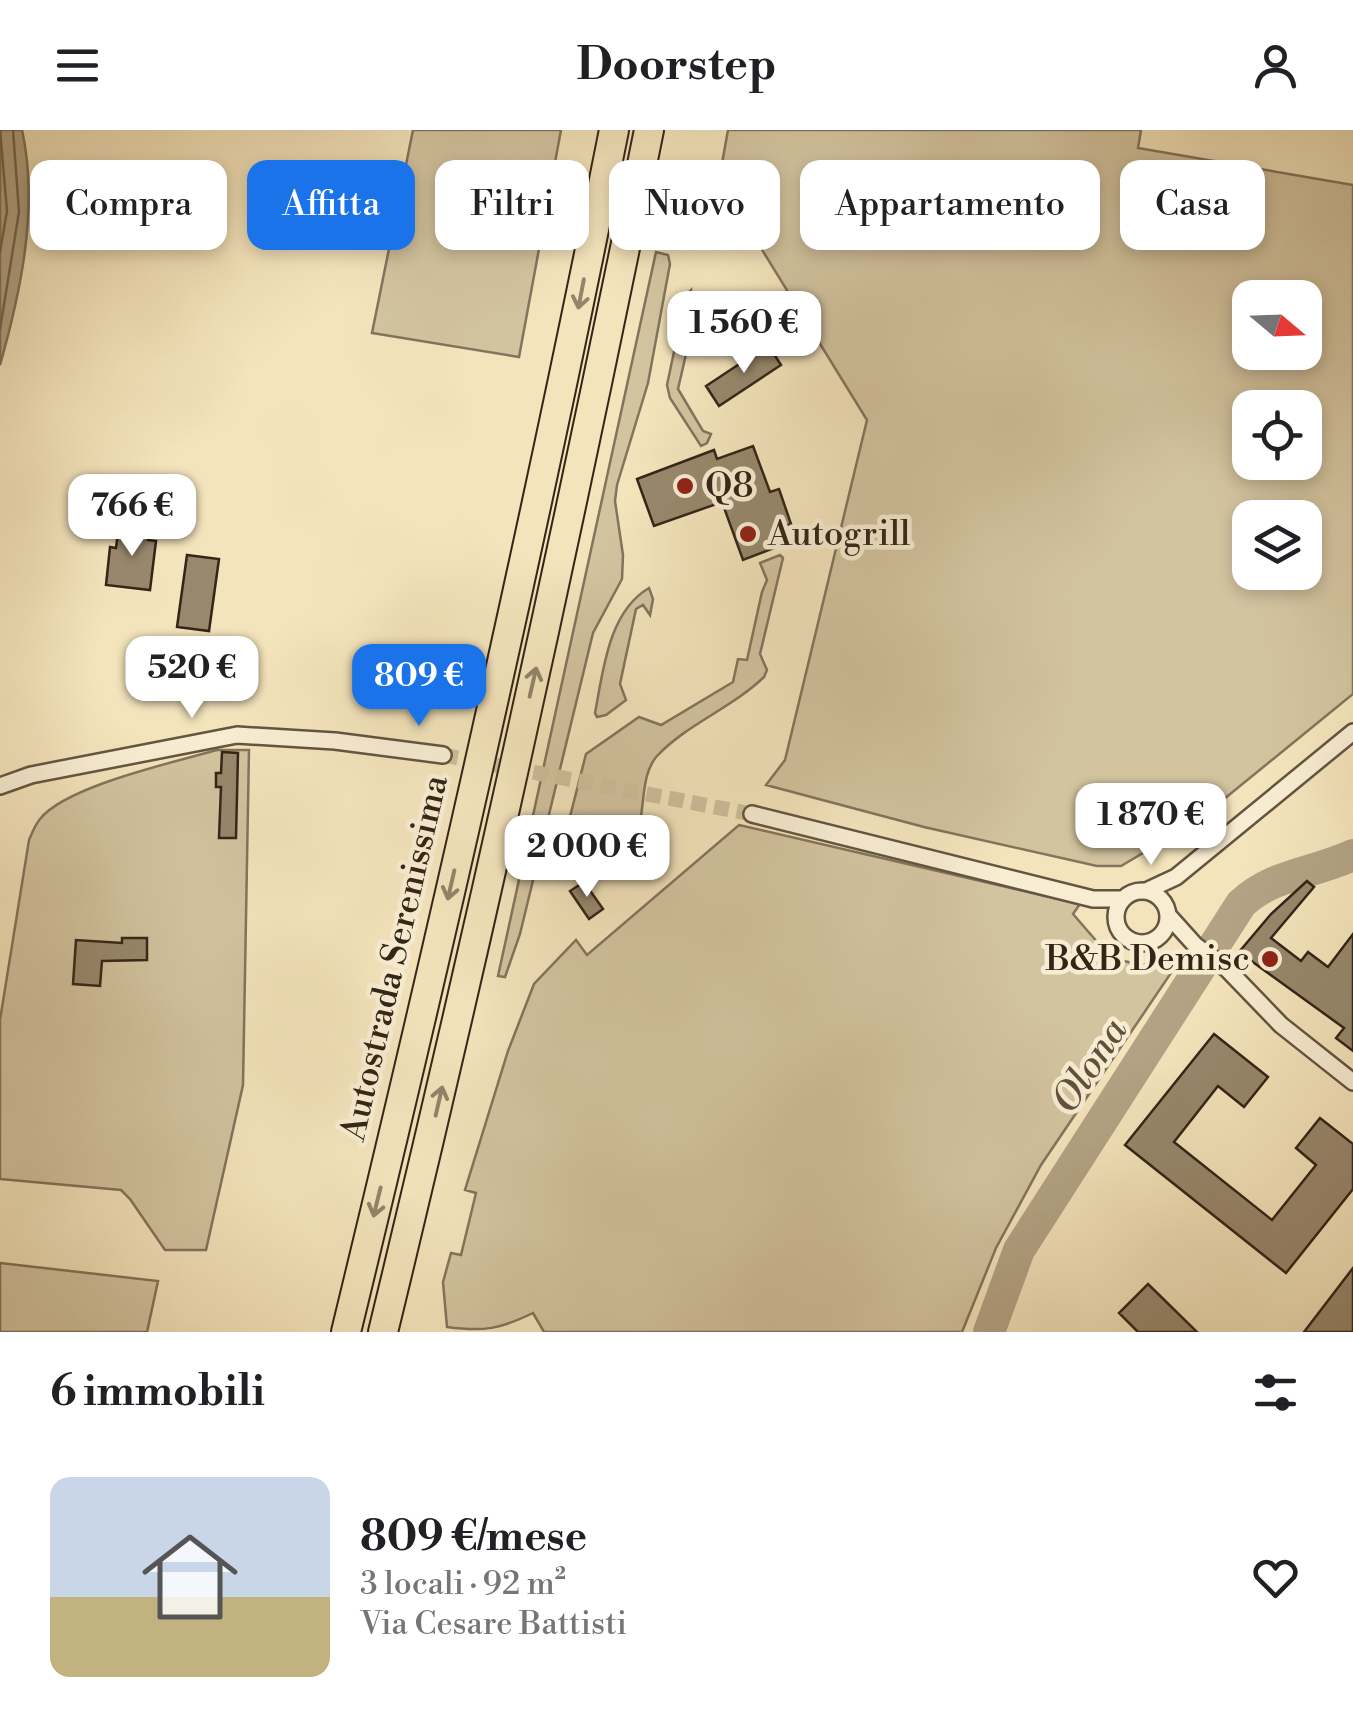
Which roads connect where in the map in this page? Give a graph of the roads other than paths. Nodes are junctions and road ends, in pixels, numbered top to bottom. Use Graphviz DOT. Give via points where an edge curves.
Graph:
graph roads {
  1 [pos="614,130"];
  2 [pos="649,130"];
  3 [pos="1353,732"];
  4 [pos="442,755"];
  5 [pos="1,790"];
  6 [pos="752,814"];
  7 [pos="1176,877"];
  8 [pos="1146,890"];
  9 [pos="1093,899"];
  10 [pos="1122,899"];
  11 [pos="1168,911"];
  12 [pos="1116,917"];
  13 [pos="1159,937"];
  14 [pos="1195,945"];
  15 [pos="1353,1082"];
  16 [pos="346,1332"];
  17 [pos="383,1332"];
  1 -- 16 [label="highway, Autostrada Serenissima, one-way" via="470,800"];
  17 -- 2 [label="highway, Autostrada Serenissima, one-way" via="579,476"];
  3 -- 7 [label="street"];
  4 -- 5 [label="street" via="238,735 31,776"];
  6 -- 9 [label="street"];
  7 -- 8 [label="street"];
  7 -- 11 [label="street"];
  8 -- 10 [label="street"];
  8 -- 11 [label="street"];
  9 -- 10 [label="street"];
  9 -- 12 [label="street"];
  10 -- 12 [label="street"];
  11 -- 13 [label="street"];
  11 -- 14 [label="street"];
  12 -- 13 [label="street" via="1121,933 1135,942"];
  13 -- 14 [label="street"];
  14 -- 15 [label="street"];
}
